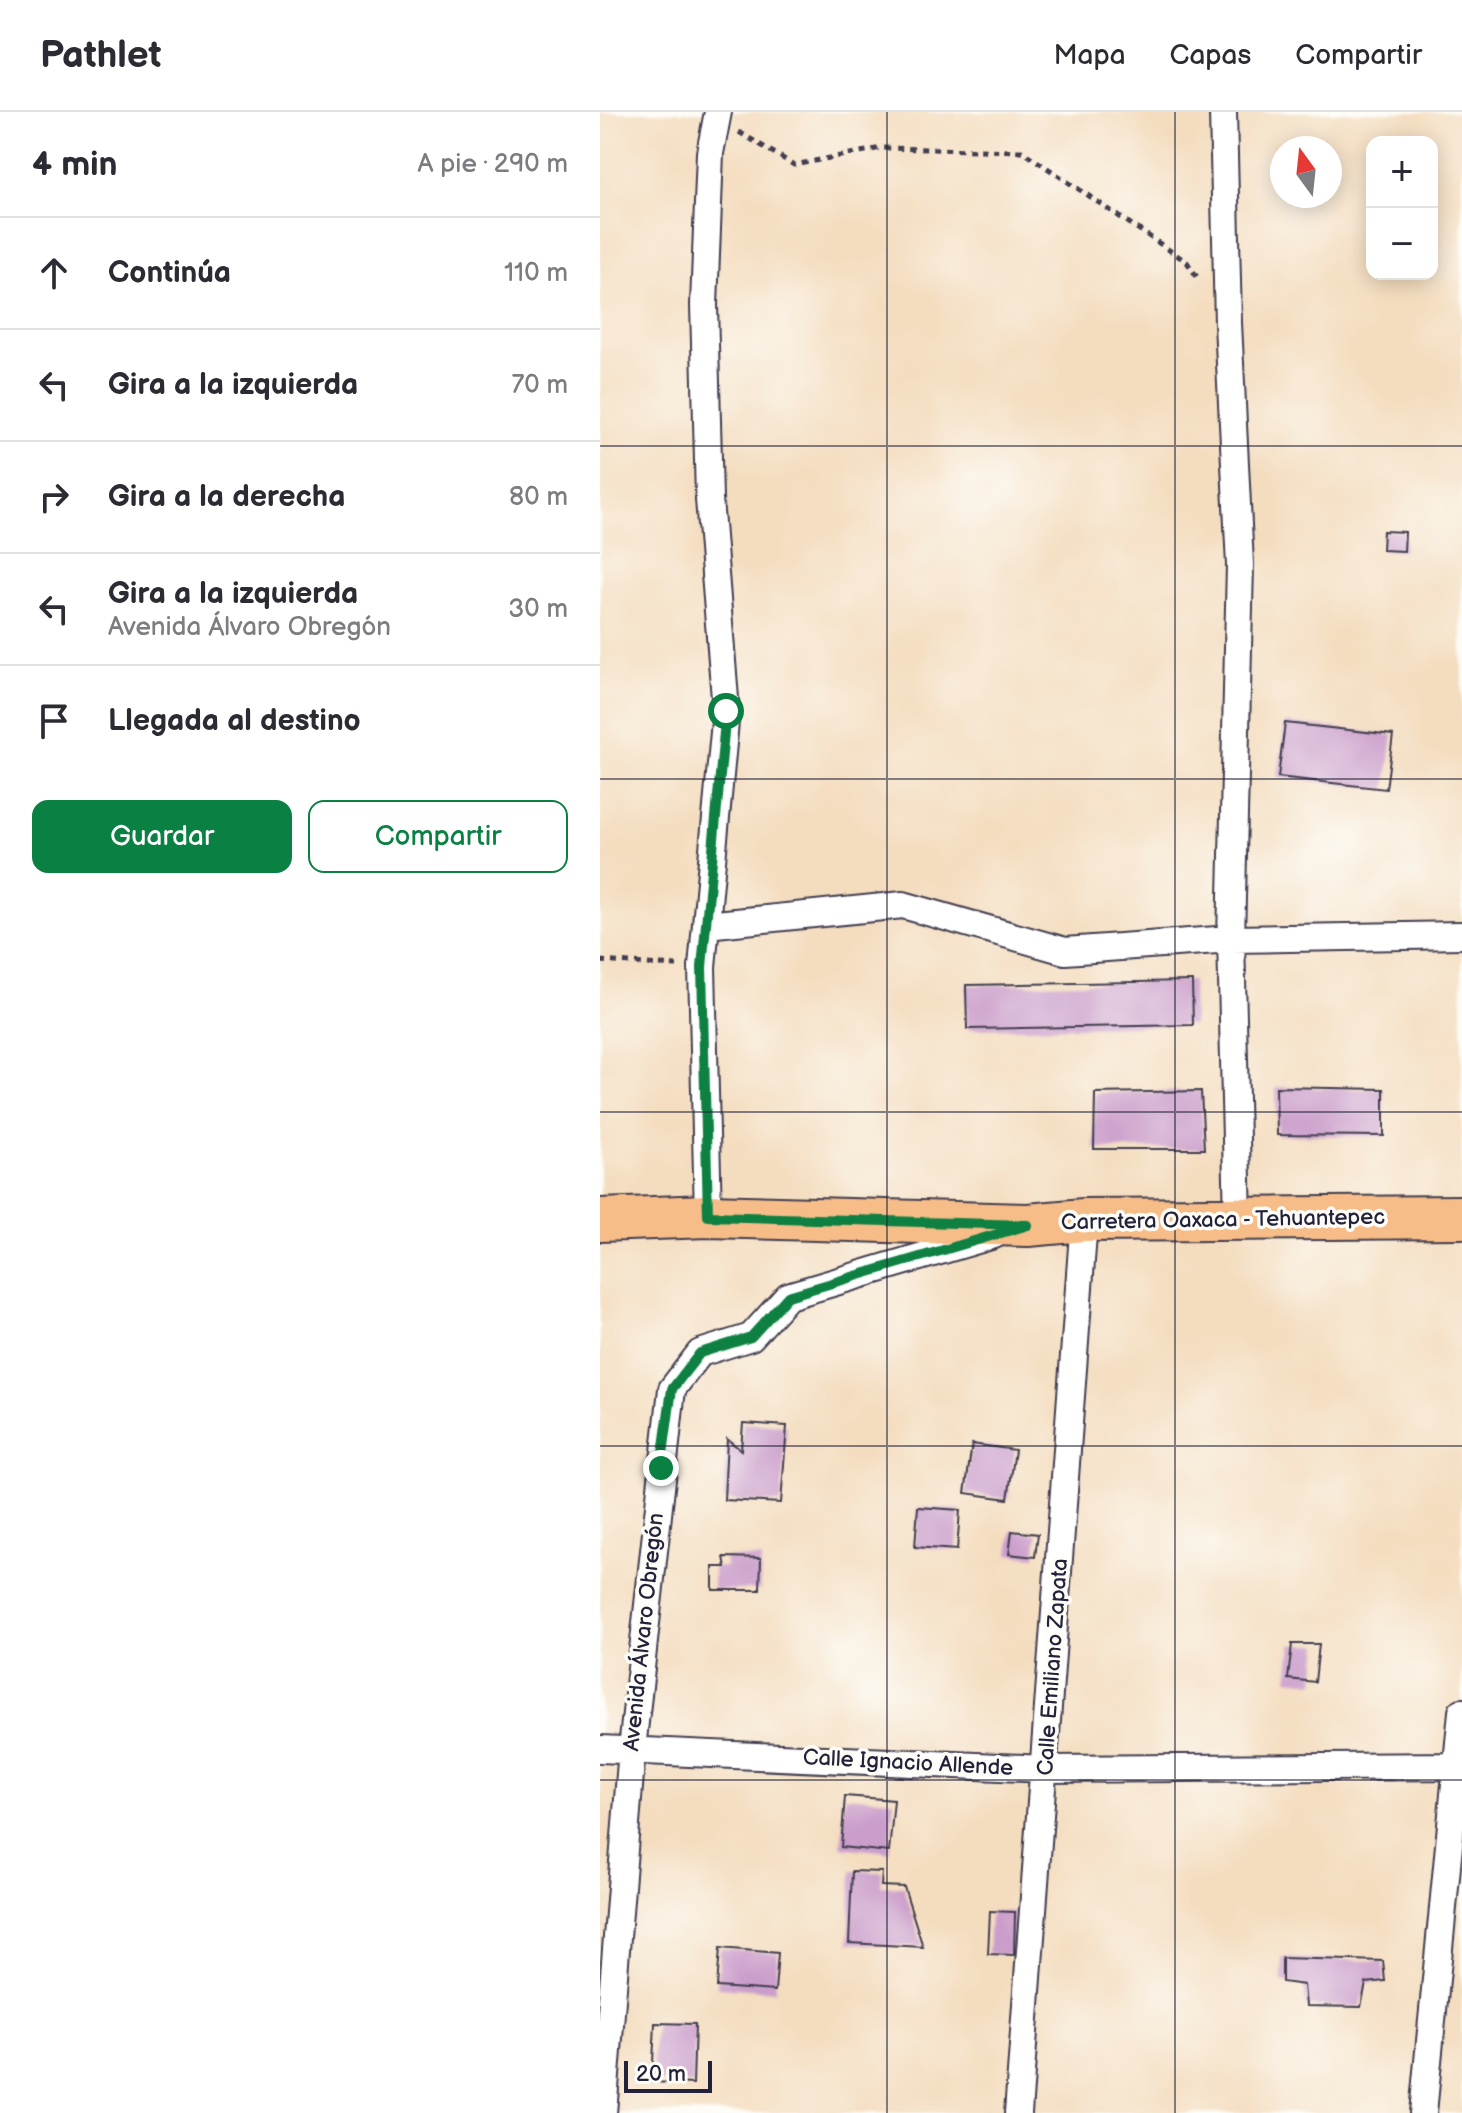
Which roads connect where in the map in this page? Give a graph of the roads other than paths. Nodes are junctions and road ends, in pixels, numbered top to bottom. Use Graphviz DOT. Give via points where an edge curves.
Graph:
graph roads {
  1 [pos="1223,112"];
  2 [pos="718,116"];
  3 [pos="706,925"];
  4 [pos="1462,935"];
  5 [pos="1231,939"];
  6 [pos="708,1216"];
  7 [pos="1462,1217"];
  8 [pos="1238,1219"];
  9 [pos="600,1220"];
  10 [pos="1084,1220"];
  11 [pos="1028,1225"];
  12 [pos="1462,1712"];
  13 [pos="600,1749"];
  14 [pos="632,1749"];
  15 [pos="1457,1766"];
  16 [pos="1046,1769"];
  17 [pos="603,2113"];
  18 [pos="1018,2113"];
  19 [pos="1423,2113"];
  1 -- 5 [label="street" via="1240,565"];
  2 -- 3 [label="street" via="710,153 704,305 709,499 726,711"];
  3 -- 5 [label="street" via="903,905 1065,951"];
  3 -- 6 [label="street" via="702,967"];
  4 -- 5 [label="street"];
  5 -- 8 [label="street"];
  6 -- 9 [label="main road, Carretera Oaxaca - Tehuantepec"];
  6 -- 11 [label="main road, Carretera Oaxaca - Tehuantepec"];
  7 -- 8 [label="main road, Carretera Oaxaca - Tehuantepec"];
  8 -- 10 [label="main road, Carretera Oaxaca - Tehuantepec"];
  10 -- 11 [label="main road, Carretera Oaxaca - Tehuantepec"];
  10 -- 16 [label="street, Calle Emiliano Zapata"];
  11 -- 14 [label="street, Avenida Álvaro Obregón" via="788,1296 751,1337 700,1353 672,1389"];
  12 -- 15 [label="street"];
  13 -- 14 [label="street, Calle Ignacio Allende"];
  14 -- 16 [label="street, Calle Ignacio Allende"];
  14 -- 17 [label="street, Avenida Álvaro Obregón"];
  15 -- 16 [label="street, Calle Ignacio Allende"];
  15 -- 19 [label="street"];
  16 -- 18 [label="street, Calle Emiliano Zapata"];
}
